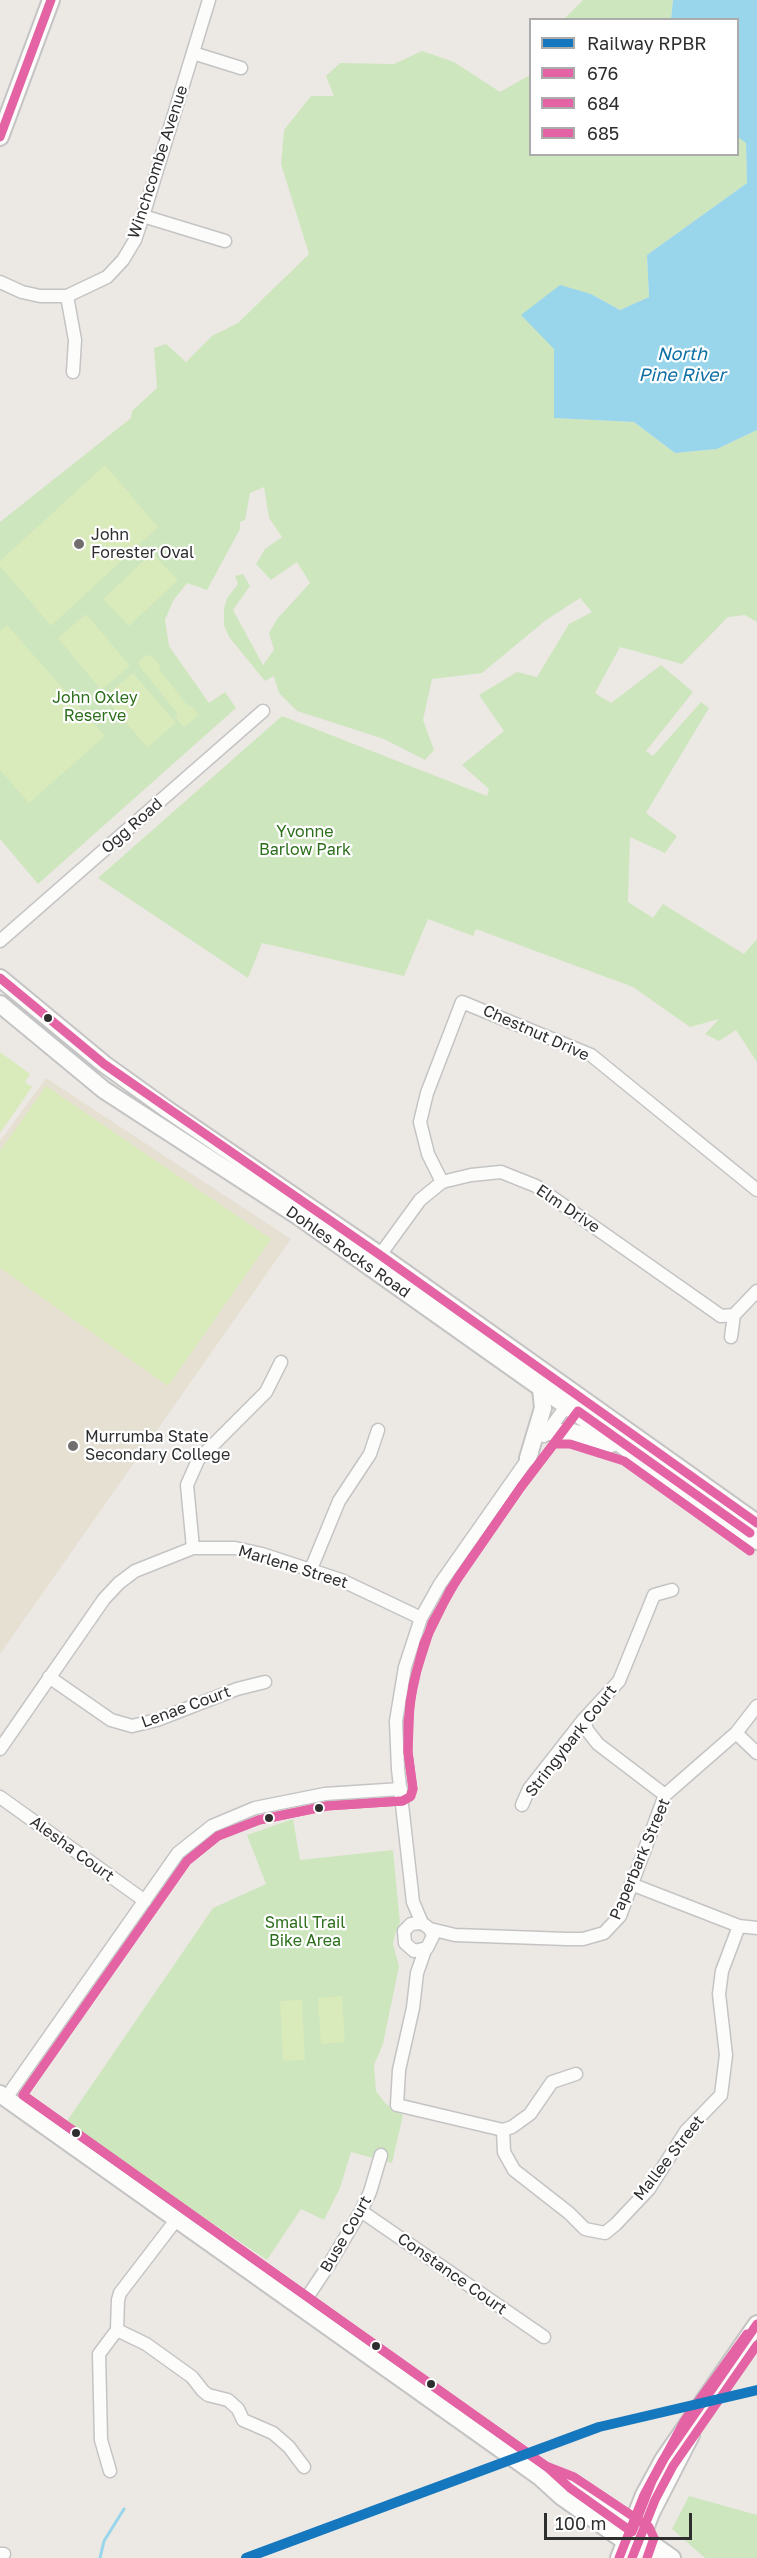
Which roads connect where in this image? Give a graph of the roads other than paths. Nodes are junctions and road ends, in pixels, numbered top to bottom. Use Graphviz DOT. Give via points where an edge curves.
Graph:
graph roads {
  1 [pos="51,0"];
  2 [pos="209,0"];
  3 [pos="193,53"];
  4 [pos="241,68"];
  5 [pos="0,137"];
  6 [pos="143,216"];
  7 [pos="225,241"];
  8 [pos="0,282"];
  9 [pos="67,296"];
  10 [pos="73,372"];
  11 [pos="263,711"];
  12 [pos="0,941"];
  13 [pos="0,978"];
  14 [pos="0,1004"];
  15 [pos="442,1182"];
  16 [pos="757,1190"];
  17 [pos="380,1255"];
  18 [pos="757,1291"];
  19 [pos="734,1315"];
  20 [pos="731,1337"];
  21 [pos="281,1362"];
  22 [pos="541,1388"];
  23 [pos="571,1400"];
  24 [pos="378,1430"];
  25 [pos="548,1432"];
  26 [pos="629,1450"];
  27 [pos="528,1458"];
  28 [pos="757,1523"];
  29 [pos="757,1541"];
  30 [pos="193,1548"];
  31 [pos="311,1569"];
  32 [pos="672,1590"];
  33 [pos="422,1618"];
  34 [pos="49,1677"];
  35 [pos="265,1682"];
  36 [pos="757,1706"];
  37 [pos="584,1719"];
  38 [pos="736,1733"];
  39 [pos="0,1749"];
  40 [pos="757,1753"];
  41 [pos="401,1789"];
  42 [pos="665,1795"];
  43 [pos="0,1797"];
  44 [pos="522,1805"];
  45 [pos="631,1884"];
  46 [pos="145,1901"];
  47 [pos="413,1902"];
  48 [pos="408,1926"];
  49 [pos="426,1926"];
  50 [pos="739,1926"];
  51 [pos="757,1928"];
  52 [pos="454,1935"];
  53 [pos="428,1947"];
  54 [pos="411,1950"];
  55 [pos="417,1973"];
  56 [pos="576,2074"];
  57 [pos="3,2096"];
  58 [pos="503,2130"];
  59 [pos="381,2155"];
  60 [pos="361,2211"];
  61 [pos="176,2220"];
  62 [pos="300,2308"];
  63 [pos="757,2324"];
  64 [pos="117,2330"];
  65 [pos="544,2337"];
  66 [pos="757,2340"];
  67 [pos="304,2468"];
  68 [pos="110,2471"];
  69 [pos="636,2545"];
  70 [pos="619,2558"];
  71 [pos="672,2558"];
  1 -- 5 [label="main road"];
  2 -- 3 [label="street, Winchcombe Avenue"];
  3 -- 4 [label="street"];
  3 -- 6 [label="street, Winchcombe Avenue"];
  6 -- 7 [label="street"];
  6 -- 9 [label="street, Winchcombe Avenue" via="135,240 107,277"];
  8 -- 9 [label="street, Winchcombe Avenue" via="40,296"];
  9 -- 10 [label="street" via="75,340"];
  11 -- 12 [label="street, Ogg Road"];
  13 -- 17 [label="main road, Dohles Rocks Road" via="104,1064"];
  14 -- 22 [label="main road, Dohles Rocks Road" via="104,1090 298,1216"];
  15 -- 16 [label="street, Chestnut Drive" via="428,1154 420,1122 462,1002 591,1055"];
  15 -- 17 [label="street, Elm Drive" via="420,1200"];
  15 -- 19 [label="street, Elm Drive" via="501,1172 536,1186 721,1316"];
  17 -- 23 [label="main road, Dohles Rocks Road"];
  18 -- 19 [label="street"];
  19 -- 20 [label="street"];
  21 -- 30 [label="street" via="266,1392 198,1460 187,1485"];
  22 -- 23 [label="main road, Dohles Rocks Road"];
  22 -- 27 [label="main road" via="543,1408"];
  23 -- 25 [label="street"];
  23 -- 26 [label="main road, Dohles Rocks Road"];
  23 -- 28 [label="main road, Dohles Rocks Road"];
  24 -- 31 [label="street" via="370,1454 339,1501"];
  25 -- 26 [label="main road" via="572,1432"];
  25 -- 27 [label="street"];
  26 -- 29 [label="main road, Dohles Rocks Road"];
  27 -- 33 [label="street" via="444,1577"];
  30 -- 31 [label="street, Marlene Street" via="235,1548"];
  30 -- 34 [label="street, Marlene Street" via="135,1571 119,1583"];
  31 -- 33 [label="street, Marlene Street"];
  32 -- 37 [label="street, Stringybark Court" via="654,1595 618,1681"];
  33 -- 41 [label="street" via="398,1701 396,1753"];
  34 -- 35 [label="street, Lenae Court" via="111,1720 132,1726"];
  34 -- 39 [label="street, Marlene Street"];
  36 -- 38 [label="street, Paperbark Street"];
  37 -- 42 [label="street" via="598,1744"];
  37 -- 44 [label="street, Stringybark Court" via="529,1789"];
  38 -- 40 [label="street"];
  38 -- 42 [label="street, Paperbark Street"];
  41 -- 46 [label="street" via="325,1794 255,1808 212,1826 178,1852"];
  41 -- 47 [label="street"];
  42 -- 45 [label="street, Paperbark Street"];
  43 -- 46 [label="street, Alesha Court"];
  45 -- 50 [label="street"];
  45 -- 52 [label="street, Paperbark Street" via="617,1920 594,1937 567,1940"];
  46 -- 57 [label="street"];
  47 -- 48 [label="street"];
  47 -- 49 [label="street"];
  48 -- 49 [label="street"];
  48 -- 54 [label="street" via="403,1937"];
  49 -- 52 [label="street, Paperbark Street"];
  49 -- 53 [label="street" via="433,1936"];
  50 -- 51 [label="street"];
  50 -- 58 [label="street, Mallee Street" via="722,1971 719,1994 726,2055 721,2095 686,2131 649,2189 616,2224 605,2233 585,2229 514,2170 504,2152"];
  52 -- 53 [label="street, Paperbark Street"];
  53 -- 54 [label="street"];
  53 -- 55 [label="street"];
  54 -- 55 [label="street"];
  55 -- 58 [label="street" via="399,2070 397,2105"];
  56 -- 58 [label="street" via="552,2082 530,2114"];
  57 -- 61 [label="main road"];
  59 -- 60 [label="street, Buse Court"];
  60 -- 62 [label="street, Buse Court"];
  60 -- 65 [label="street, Constance Court"];
  61 -- 62 [label="main road"];
  61 -- 64 [label="street" via="120,2293"];
  62 -- 69 [label="main road" via="540,2477 562,2497"];
  63 -- 69 [label="main road" via="663,2460 644,2495"];
  64 -- 67 [label="street" via="146,2344 192,2377 208,2395 228,2400 243,2420 273,2433"];
  64 -- 68 [label="street" via="104,2345 98,2363 101,2440"];
  66 -- 69 [label="main road" via="696,2426"];
  69 -- 70 [label="main road"];
  69 -- 71 [label="main road"];
}
